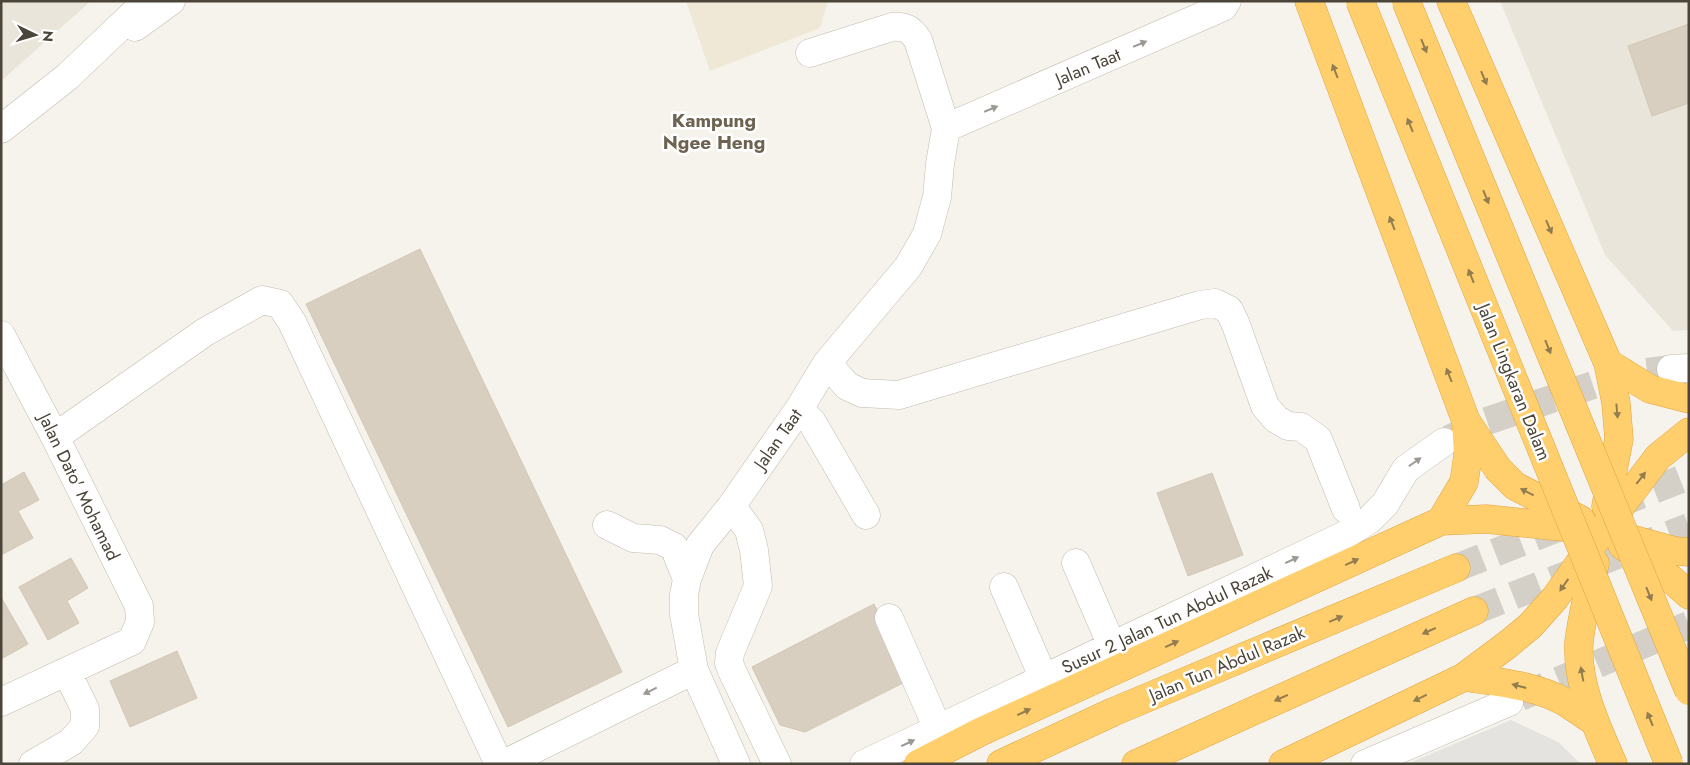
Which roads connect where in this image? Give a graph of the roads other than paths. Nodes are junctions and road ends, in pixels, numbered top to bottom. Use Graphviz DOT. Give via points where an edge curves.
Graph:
graph roads {
  1 [pos="147,1"];
  2 [pos="170,1"];
  3 [pos="1227,1"];
  4 [pos="1309,1"];
  5 [pos="1360,1"];
  6 [pos="1406,1"];
  7 [pos="1451,1"];
  8 [pos="1469,1"];
  9 [pos="1463,29"];
  10 [pos="810,53"];
  11 [pos="67,77"];
  12 [pos="946,128"];
  13 [pos="1,129"];
  14 [pos="1,336"];
  15 [pos="826,363"];
  16 [pos="1608,363"];
  17 [pos="1689,400"];
  18 [pos="799,409"];
  19 [pos="1466,421"];
  20 [pos="1689,432"];
  21 [pos="55,437"];
  22 [pos="1444,442"];
  23 [pos="730,508"];
  24 [pos="1346,509"];
  25 [pos="866,515"];
  26 [pos="1441,521"];
  27 [pos="607,525"];
  28 [pos="1602,531"];
  29 [pos="1689,552"];
  30 [pos="1076,563"];
  31 [pos="1456,568"];
  32 [pos="687,579"];
  33 [pos="1004,587"];
  34 [pos="1689,596"];
  35 [pos="1474,611"];
  36 [pos="889,618"];
  37 [pos="1112,646"];
  38 [pos="694,670"];
  39 [pos="67,672"];
  40 [pos="1464,677"];
  41 [pos="1044,679"];
  42 [pos="1689,690"];
  43 [pos="1,702"];
  44 [pos="1509,702"];
  45 [pos="1594,721"];
  46 [pos="938,729"];
  47 [pos="33,764"];
  48 [pos="499,764"];
  49 [pos="504,764"];
  50 [pos="736,764"];
  51 [pos="778,764"];
  52 [pos="864,764"];
  53 [pos="918,764"];
  54 [pos="1001,764"];
  55 [pos="1136,764"];
  56 [pos="1283,764"];
  57 [pos="1365,764"];
  58 [pos="1614,764"];
  59 [pos="1668,764"];
  1 -- 11 [label="street"];
  2 -- 11 [label="street"];
  12 -- 3 [label="street, Jalan Taat, one-way" via="1168,32 1223,7"];
  19 -- 4 [label="highway, one-way"];
  59 -- 5 [label="highway, Jalan Lingkaran Dalam, one-way, bridge"];
  6 -- 42 [label="highway, one-way, bridge"];
  7 -- 9 [label="highway"];
  8 -- 9 [label="street"];
  9 -- 16 [label="highway, one-way"];
  10 -- 12 [label="street, Jalan Taat" via="892,27 908,28 918,40"];
  11 -- 13 [label="street"];
  12 -- 15 [label="street, Jalan Taat" via="937,198 927,234 908,267"];
  14 -- 21 [label="street, Jalan Dato' Mohamad"];
  15 -- 18 [label="street, Jalan Taat"];
  15 -- 24 [label="street" via="847,386 862,393 899,395 1200,305 1215,304 1229,310 1265,406 1282,423 1301,427 1318,439"];
  16 -- 17 [label="highway" via="1650,389"];
  16 -- 28 [label="highway, one-way" via="1619,439"];
  18 -- 23 [label="street, Jalan Taat"];
  18 -- 25 [label="street" via="812,422"];
  19 -- 26 [label="highway" via="1468,455 1464,482"];
  28 -- 19 [label="highway, one-way" via="1515,486 1498,470"];
  28 -- 20 [label="highway, one-way" via="1658,456"];
  21 -- 39 [label="street, Jalan Dato' Mohamad" via="139,606 140,622 132,641"];
  21 -- 48 [label="street" via="205,332 262,300 280,304 292,322"];
  37 -- 22 [label="street, Susur 2 Jalan Tun Abdul Razak, one-way" via="1344,536 1385,504 1406,468"];
  23 -- 32 [label="street, Jalan Taat" via="700,545"];
  23 -- 51 [label="street" via="749,530 758,586 730,653 730,663"];
  26 -- 28 [label="highway" via="1486,519"];
  53 -- 26 [label="highway, one-way" via="980,732"];
  27 -- 32 [label="street" via="633,538 660,540 674,547"];
  28 -- 29 [label="highway"];
  28 -- 34 [label="highway" via="1671,579"];
  28 -- 40 [label="highway, one-way" via="1555,598 1530,626"];
  45 -- 28 [label="highway, one-way" via="1581,672 1579,644"];
  30 -- 37 [label="street"];
  54 -- 31 [label="highway, Jalan Tun Abdul Razak, one-way" via="1113,712"];
  32 -- 38 [label="street, Jalan Taat" via="684,614"];
  33 -- 41 [label="street"];
  35 -- 55 [label="highway, one-way"];
  36 -- 46 [label="street"];
  37 -- 41 [label="street, Susur 2 Jalan Tun Abdul Razak"];
  38 -- 49 [label="street, one-way"];
  38 -- 50 [label="street, Jalan Taat"];
  39 -- 43 [label="street"];
  39 -- 47 [label="street" via="85,709 85,726 71,742"];
  45 -- 40 [label="highway, one-way" via="1564,701 1543,692"];
  40 -- 56 [label="highway, one-way"];
  41 -- 46 [label="street, Susur 2 Jalan Tun Abdul Razak"];
  44 -- 57 [label="street"];
  45 -- 58 [label="highway"];
  52 -- 46 [label="street, Susur 2 Jalan Tun Abdul Razak, one-way"];
}
